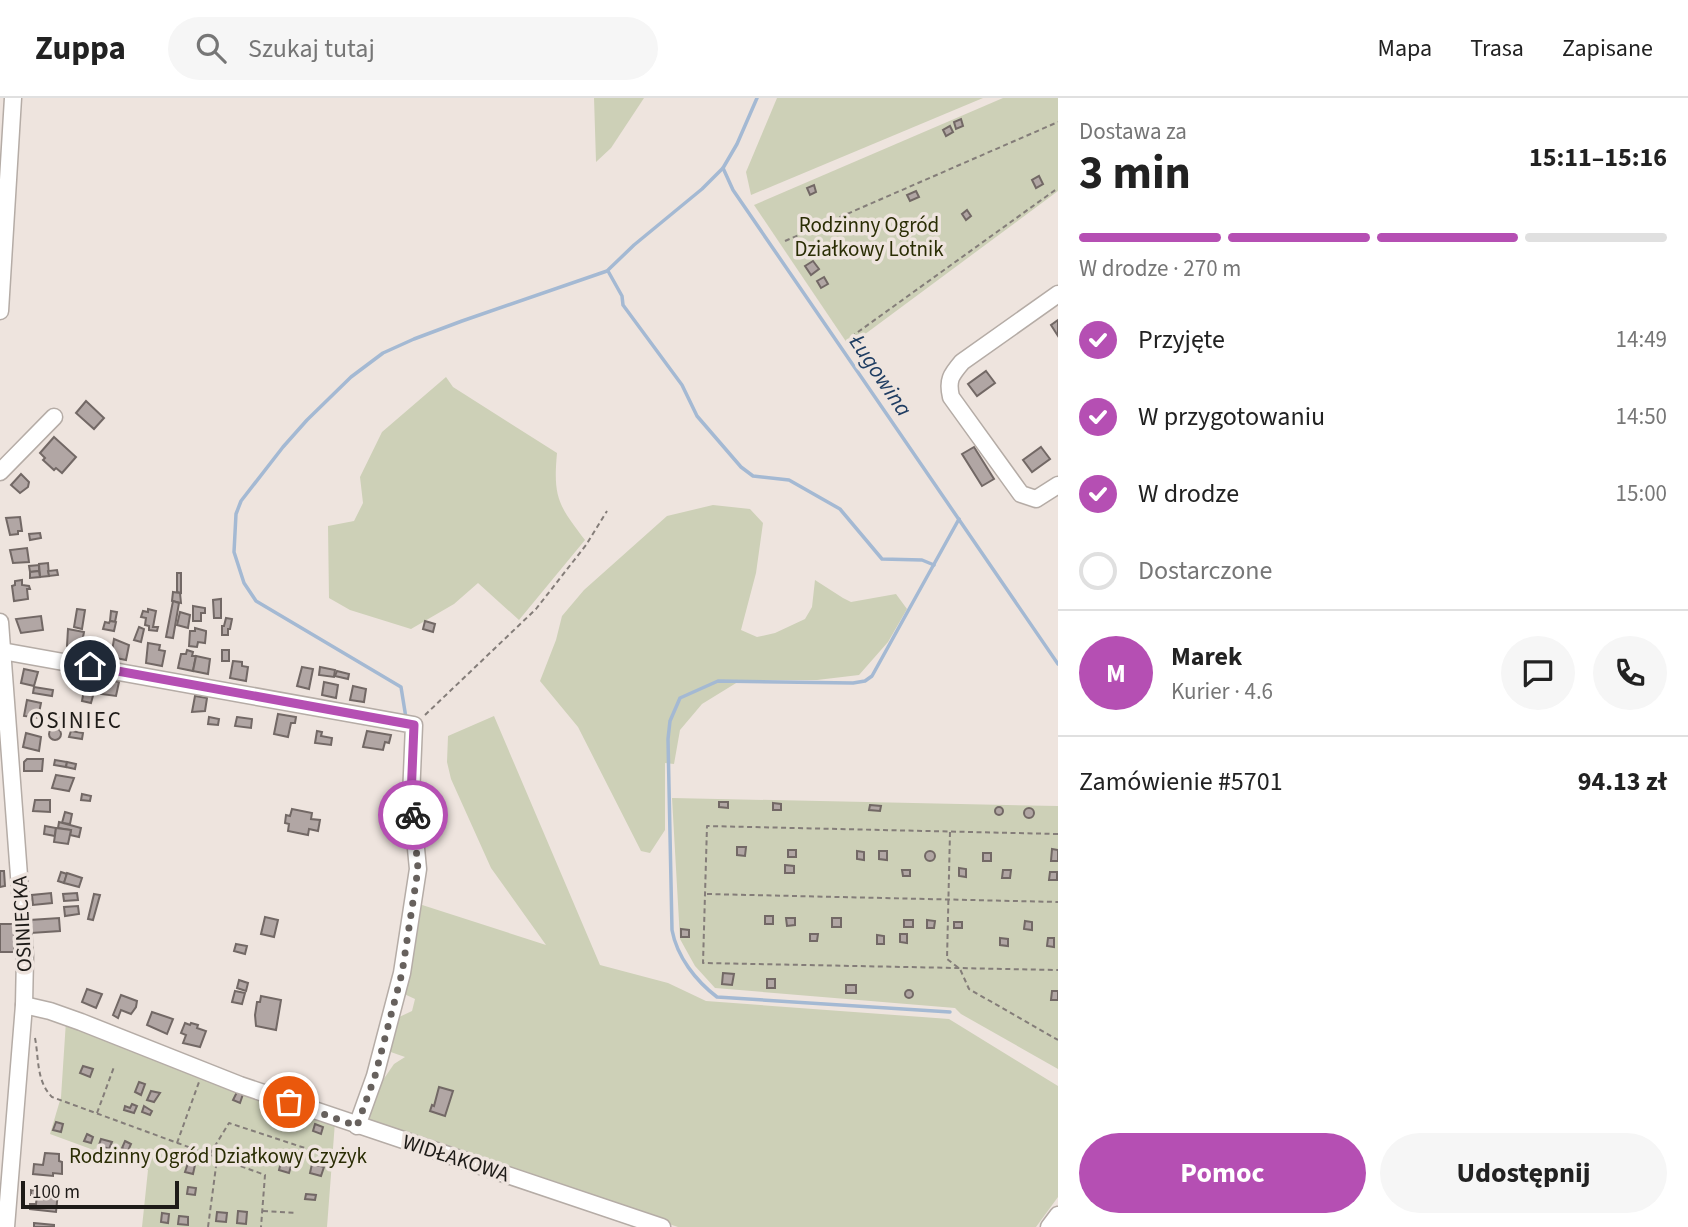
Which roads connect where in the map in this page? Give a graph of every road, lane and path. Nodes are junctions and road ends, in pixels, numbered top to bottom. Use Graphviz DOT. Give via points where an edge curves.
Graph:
graph roads {
  1 [pos="13,98"];
  2 [pos="1058,122"];
  3 [pos="1058,188"];
  4 [pos="785,241"];
  5 [pos="1058,294"];
  6 [pos="0,311"];
  7 [pos="851,337"];
  8 [pos="54,417"];
  9 [pos="0,472"];
  10 [pos="1058,485"];
  11 [pos="607,511"];
  12 [pos="0,622"];
  13 [pos="2,651"];
  14 [pos="414,725"];
  15 [pos="950,832"];
  16 [pos="1058,834"];
  17 [pos="707,894"];
  18 [pos="948,900"];
  19 [pos="1058,902"];
  20 [pos="960,969"];
  21 [pos="1058,970"];
  22 [pos="24,1005"];
  23 [pos="22,1033"];
  24 [pos="1058,1040"];
  25 [pos="114,1068"];
  26 [pos="201,1076"];
  27 [pos="97,1114"];
  28 [pos="7,1124"];
  29 [pos="357,1126"];
  30 [pos="177,1143"];
  31 [pos="308,1149"];
  32 [pos="210,1155"];
  33 [pos="217,1158"];
  34 [pos="262,1211"];
  35 [pos="296,1213"];
  36 [pos="1058,1215"];
  37 [pos="6,1227"];
  38 [pos="208,1227"];
  39 [pos="261,1227"];
  40 [pos="662,1227"];
  41 [pos="1049,1227"];
  1 -- 6 [label="street"];
  2 -- 4 [label="path"];
  3 -- 7 [label="path"];
  5 -- 10 [label="street" via="962,362 947,384 951,397 1021,494 1036,499"];
  8 -- 9 [label="street"];
  11 -- 14 [label="path" via="536,609"];
  12 -- 13 [label="street, OSINIECKA"];
  13 -- 14 [label="street"];
  13 -- 22 [label="street, OSINIECKA" via="25,956"];
  14 -- 29 [label="street" via="411,797 418,869 402,973"];
  15 -- 16 [label="path"];
  15 -- 17 [label="path" via="707,826"];
  15 -- 18 [label="path"];
  17 -- 18 [label="path"];
  17 -- 20 [label="path" via="704,963"];
  18 -- 19 [label="path"];
  18 -- 20 [label="path" via="947,959"];
  20 -- 21 [label="path"];
  20 -- 24 [label="path" via="969,989"];
  22 -- 23 [label="street, OSINIECKA"];
  22 -- 29 [label="street, WIDŁAKOWA" via="50,1010"];
  23 -- 27 [label="path" via="35,1039 45,1090"];
  23 -- 28 [label="street, OSINIECKA"];
  25 -- 27 [label="path"];
  26 -- 30 [label="path"];
  27 -- 30 [label="path"];
  28 -- 37 [label="street, OSINIECKA"];
  29 -- 40 [label="street, WIDŁAKOWA"];
  30 -- 32 [label="path"];
  31 -- 32 [label="path" via="229,1123"];
  32 -- 33 [label="path"];
  33 -- 34 [label="path" via="265,1175"];
  33 -- 38 [label="path"];
  34 -- 35 [label="path"];
  34 -- 39 [label="path"];
  36 -- 41 [label="street"];
}
